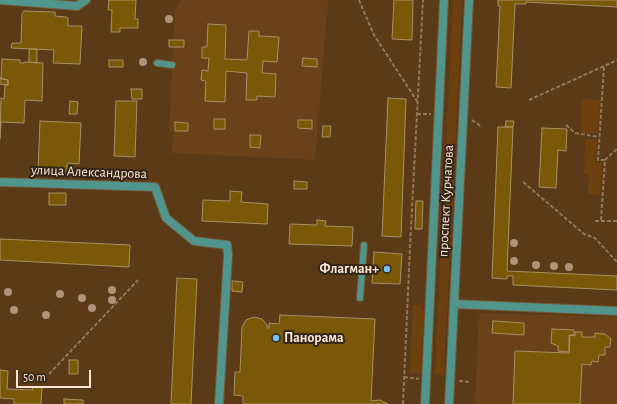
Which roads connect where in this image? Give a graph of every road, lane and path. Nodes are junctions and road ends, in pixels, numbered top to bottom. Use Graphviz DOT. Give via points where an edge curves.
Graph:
graph roads {
  1 [pos="0,0"];
  2 [pos="86,0"];
  3 [pos="360,0"];
  4 [pos="423,0"];
  5 [pos="444,0"];
  6 [pos="469,0"];
  7 [pos="617,60"];
  8 [pos="158,63"];
  9 [pos="172,65"];
  10 [pos="604,67"];
  11 [pos="529,100"];
  12 [pos="418,102"];
  13 [pos="464,115"];
  14 [pos="566,125"];
  15 [pos="482,127"];
  16 [pos="600,137"];
  17 [pos="617,150"];
  18 [pos="605,160"];
  19 [pos="0,182"];
  20 [pos="523,182"];
  21 [pos="602,220"];
  22 [pos="617,220"];
  23 [pos="596,221"];
  24 [pos="364,245"];
  25 [pos="617,262"];
  26 [pos="138,280"];
  27 [pos="360,298"];
  28 [pos="454,304"];
  29 [pos="617,311"];
  30 [pos="49,374"];
  31 [pos="404,377"];
  32 [pos="426,379"];
  33 [pos="450,381"];
  34 [pos="470,382"];
  35 [pos="219,404"];
  36 [pos="403,404"];
  37 [pos="425,404"];
  38 [pos="449,404"];
  1 -- 2 [label="street" via="77,6"];
  3 -- 12 [label="path" via="374,35"];
  4 -- 12 [label="path"];
  5 -- 32 [label="street, проспект Курчатова"];
  6 -- 13 [label="street, проспект Курчатова"];
  7 -- 10 [label="path"];
  8 -- 9 [label="lane"];
  10 -- 11 [label="path"];
  10 -- 16 [label="path"];
  12 -- 31 [label="path"];
  13 -- 15 [label="path"];
  13 -- 28 [label="street, проспект Курчатова"];
  14 -- 16 [label="path" via="575,133"];
  16 -- 18 [label="path" via="598,160"];
  17 -- 18 [label="path"];
  18 -- 21 [label="path"];
  19 -- 35 [label="street, улица Александрова" via="155,187 166,218 194,241 227,245"];
  20 -- 25 [label="path" via="584,234 595,238"];
  21 -- 22 [label="path"];
  21 -- 23 [label="path"];
  24 -- 27 [label="lane"];
  26 -- 30 [label="path"];
  28 -- 29 [label="street"];
  28 -- 33 [label="street, проспект Курчатова"];
  31 -- 32 [label="path"];
  31 -- 36 [label="path"];
  32 -- 37 [label="street, проспект Курчатова"];
  33 -- 34 [label="path"];
  33 -- 38 [label="street, проспект Курчатова"];
}
